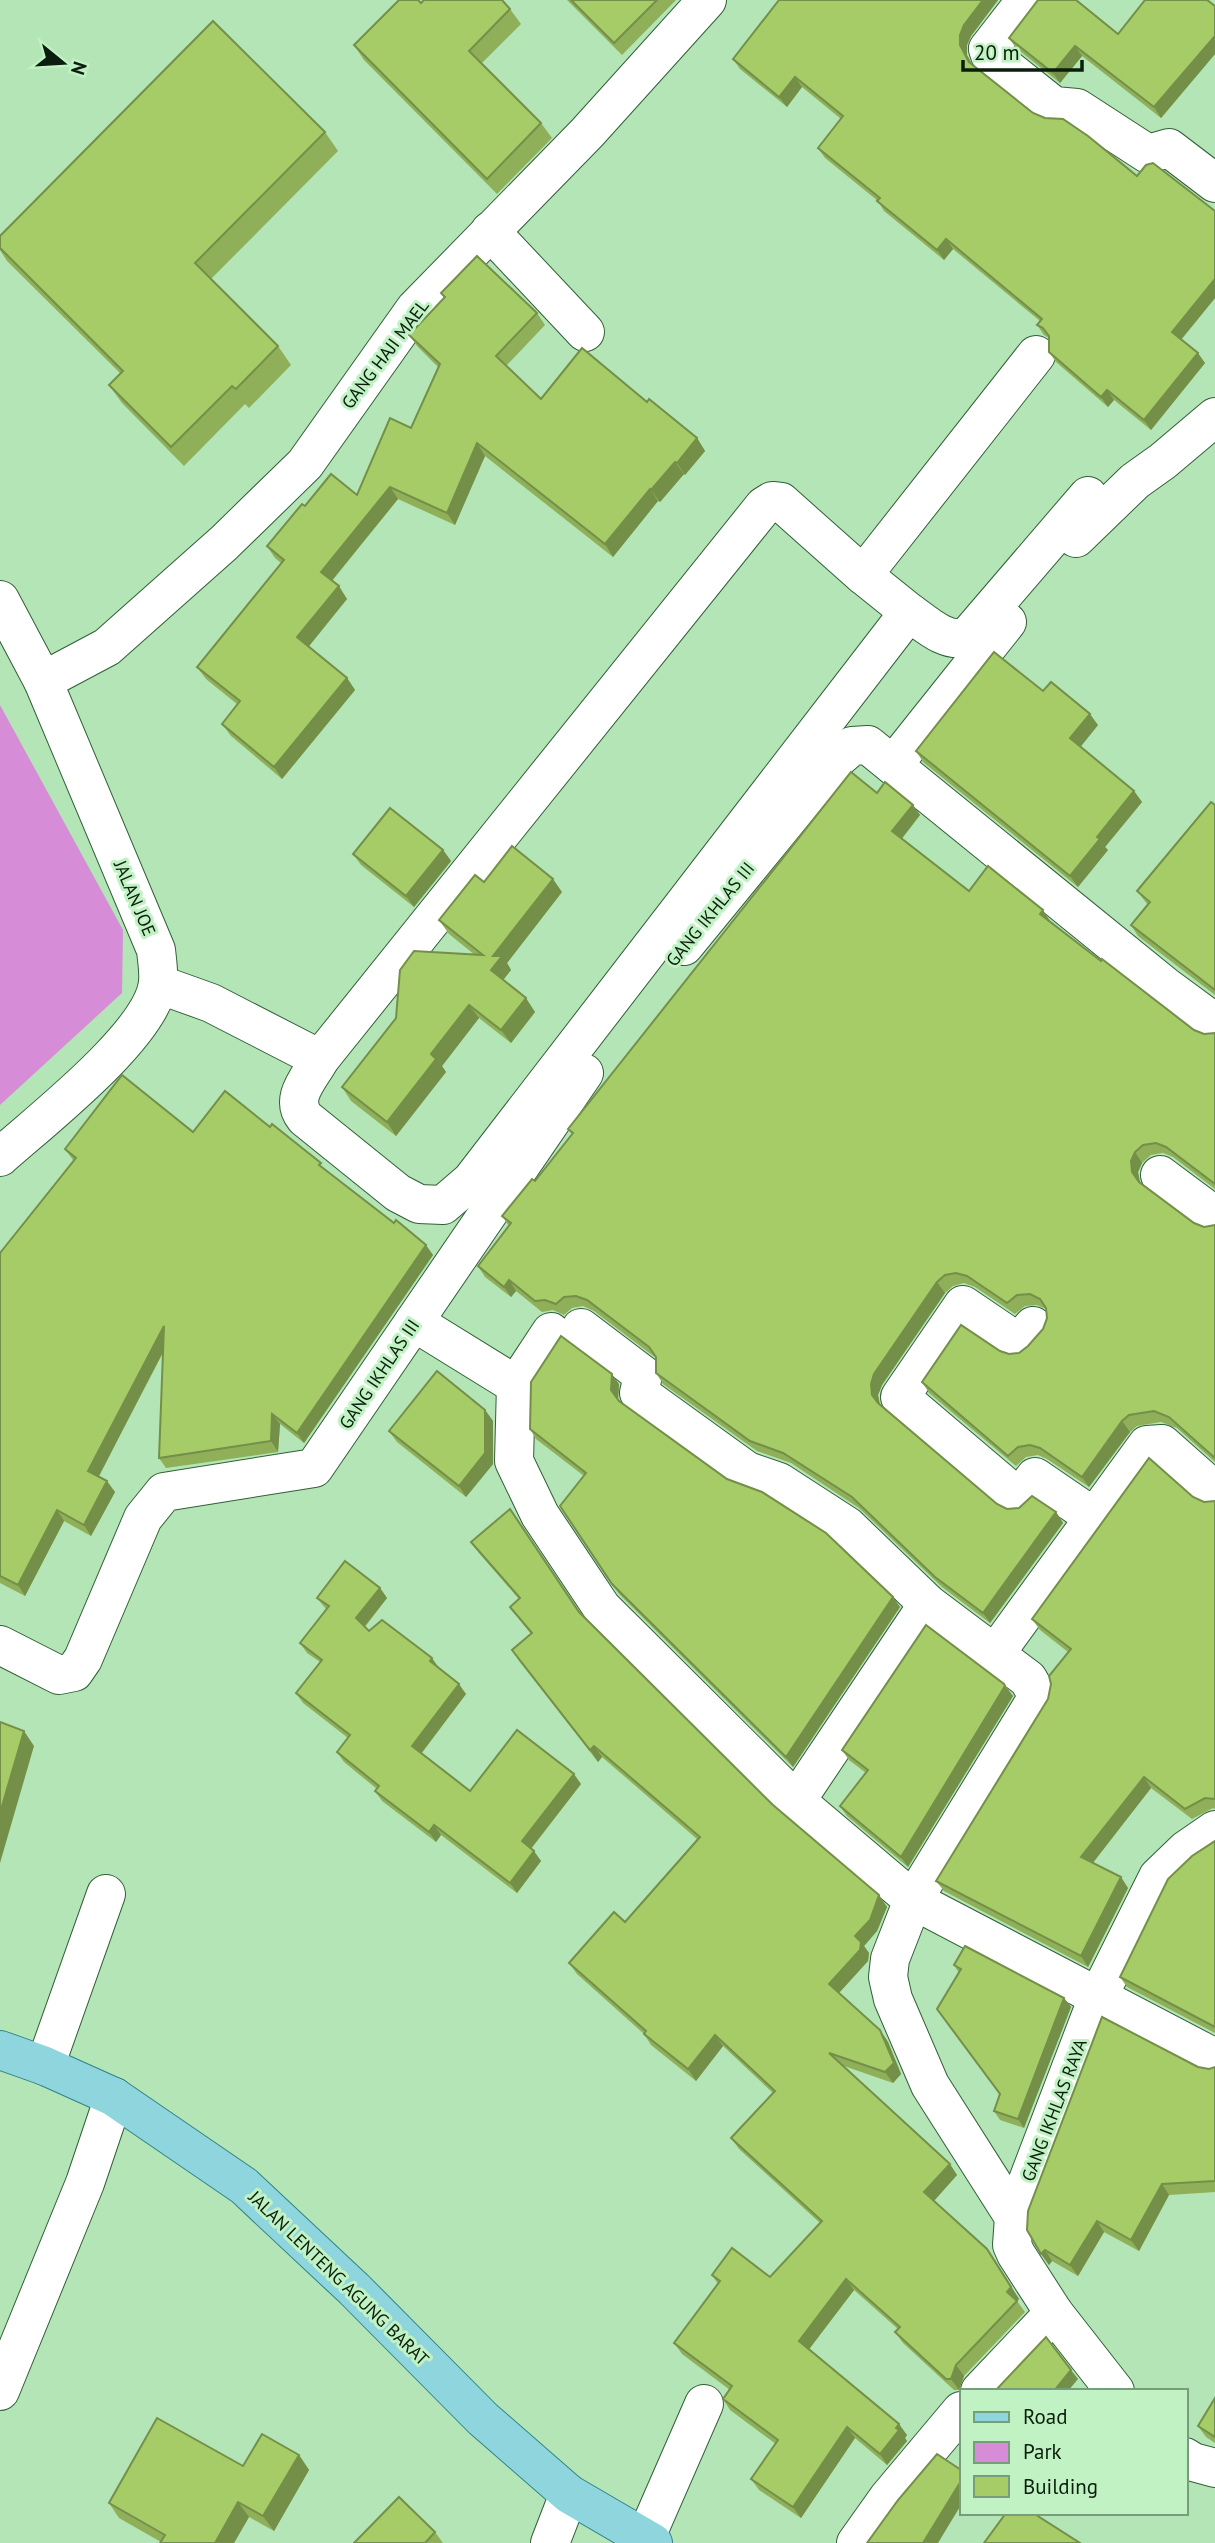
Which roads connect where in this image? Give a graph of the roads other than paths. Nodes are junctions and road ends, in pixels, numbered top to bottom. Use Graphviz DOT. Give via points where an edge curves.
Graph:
graph roads {
  1 [pos="707,0"];
  2 [pos="1026,0"];
  3 [pos="1215,183"];
  4 [pos="490,231"];
  5 [pos="584,332"];
  6 [pos="1036,355"];
  7 [pos="1215,417"];
  8 [pos="1088,496"];
  9 [pos="863,575"];
  10 [pos="0,600"];
  11 [pos="909,612"];
  12 [pos="43,681"];
  13 [pos="893,765"];
  14 [pos="158,984"];
  15 [pos="1215,1023"];
  16 [pos="320,1059"];
  17 [pos="0,1157"];
  18 [pos="1160,1175"];
  19 [pos="1215,1216"];
  20 [pos="414,1322"];
  21 [pos="1033,1326"];
  22 [pos="516,1385"];
  23 [pos="1215,1491"];
  24 [pos="1095,1517"];
  25 [pos="928,1604"];
  26 [pos="0,1645"];
  27 [pos="995,1654"];
  28 [pos="796,1801"];
  29 [pos="1215,1830"];
  30 [pos="106,1894"];
  31 [pos="914,1900"];
  32 [pos="1098,1997"];
  33 [pos="0,2050"];
  34 [pos="1215,2058"];
  35 [pos="45,2066"];
  36 [pos="114,2097"];
  37 [pos="1014,2217"];
  38 [pos="1054,2313"];
  39 [pos="982,2389"];
  40 [pos="1113,2389"];
  41 [pos="0,2390"];
  42 [pos="704,2404"];
  43 [pos="960,2412"];
  44 [pos="1187,2458"];
  45 [pos="1215,2468"];
  46 [pos="569,2494"];
  47 [pos="649,2541"];
  48 [pos="550,2543"];
  49 [pos="856,2543"];
  1 -- 4 [label="street, GANG HAJI MAEL" via="587,133"];
  2 -- 3 [label="street" via="988,49 990,55 1054,106 1077,108 1148,153 1169,148"];
  4 -- 5 [label="street"];
  4 -- 12 [label="street, GANG HAJI MAEL" via="415,309 305,464 107,647"];
  6 -- 9 [label="street"];
  7 -- 13 [label="street" via="1135,481 1070,544"];
  8 -- 11 [label="street" via="967,637 945,636"];
  9 -- 11 [label="street"];
  9 -- 16 [label="street" via="781,502 764,506"];
  10 -- 12 [label="street, JALAN JOE"];
  11 -- 16 [label="street" via="471,1181 443,1205 419,1205 398,1193 298,1110 297,1100"];
  12 -- 14 [label="street, JALAN JOE" via="156,950"];
  13 -- 15 [label="street, GANG IKHLAS III"];
  13 -- 20 [label="street, GANG IKHLAS III" via="868,745 852,746 838,758 611,1034"];
  14 -- 16 [label="street" via="211,1003"];
  14 -- 17 [label="street, JALAN JOE" via="143,1019 113,1056"];
  18 -- 19 [label="street"];
  20 -- 22 [label="street"];
  20 -- 26 [label="street, GANG IKHLAS III" via="314,1468 164,1492 143,1518 74,1672 58,1675"];
  21 -- 24 [label="street" via="1019,1343 963,1305 900,1397 1019,1498 1035,1477"];
  22 -- 25 [label="street" via="566,1330 643,1375 639,1393 747,1471 779,1482 847,1526"];
  22 -- 28 [label="street" via="514,1461 540,1515 602,1608"];
  23 -- 24 [label="street" via="1162,1444 1154,1443 1147,1445"];
  24 -- 27 [label="street"];
  25 -- 27 [label="street"];
  25 -- 28 [label="street"];
  27 -- 31 [label="street" via="1028,1679 1037,1698"];
  28 -- 31 [label="street"];
  29 -- 32 [label="street, GANG IKHLAS RAYA" via="1158,1877"];
  30 -- 35 [label="street"];
  31 -- 32 [label="street"];
  31 -- 37 [label="street" via="890,1959 893,1999 930,2085"];
  32 -- 34 [label="street"];
  32 -- 37 [label="street, GANG IKHLAS RAYA"];
  33 -- 35 [label="main road, JALAN LENTENG AGUNG BARAT"];
  35 -- 36 [label="main road, JALAN LENTENG AGUNG BARAT"];
  36 -- 41 [label="street" via="85,2183"];
  36 -- 46 [label="main road, JALAN LENTENG AGUNG BARAT" via="244,2186 483,2419"];
  37 -- 38 [label="street, GANG IKHLAS RAYA" via="1012,2245"];
  38 -- 39 [label="street"];
  38 -- 40 [label="street, GANG IKHLAS RAYA"];
  42 -- 47 [label="street"];
  43 -- 49 [label="street"];
  44 -- 45 [label="street"];
  46 -- 47 [label="main road, JALAN LENTENG AGUNG BARAT"];
  46 -- 48 [label="street"];
}
